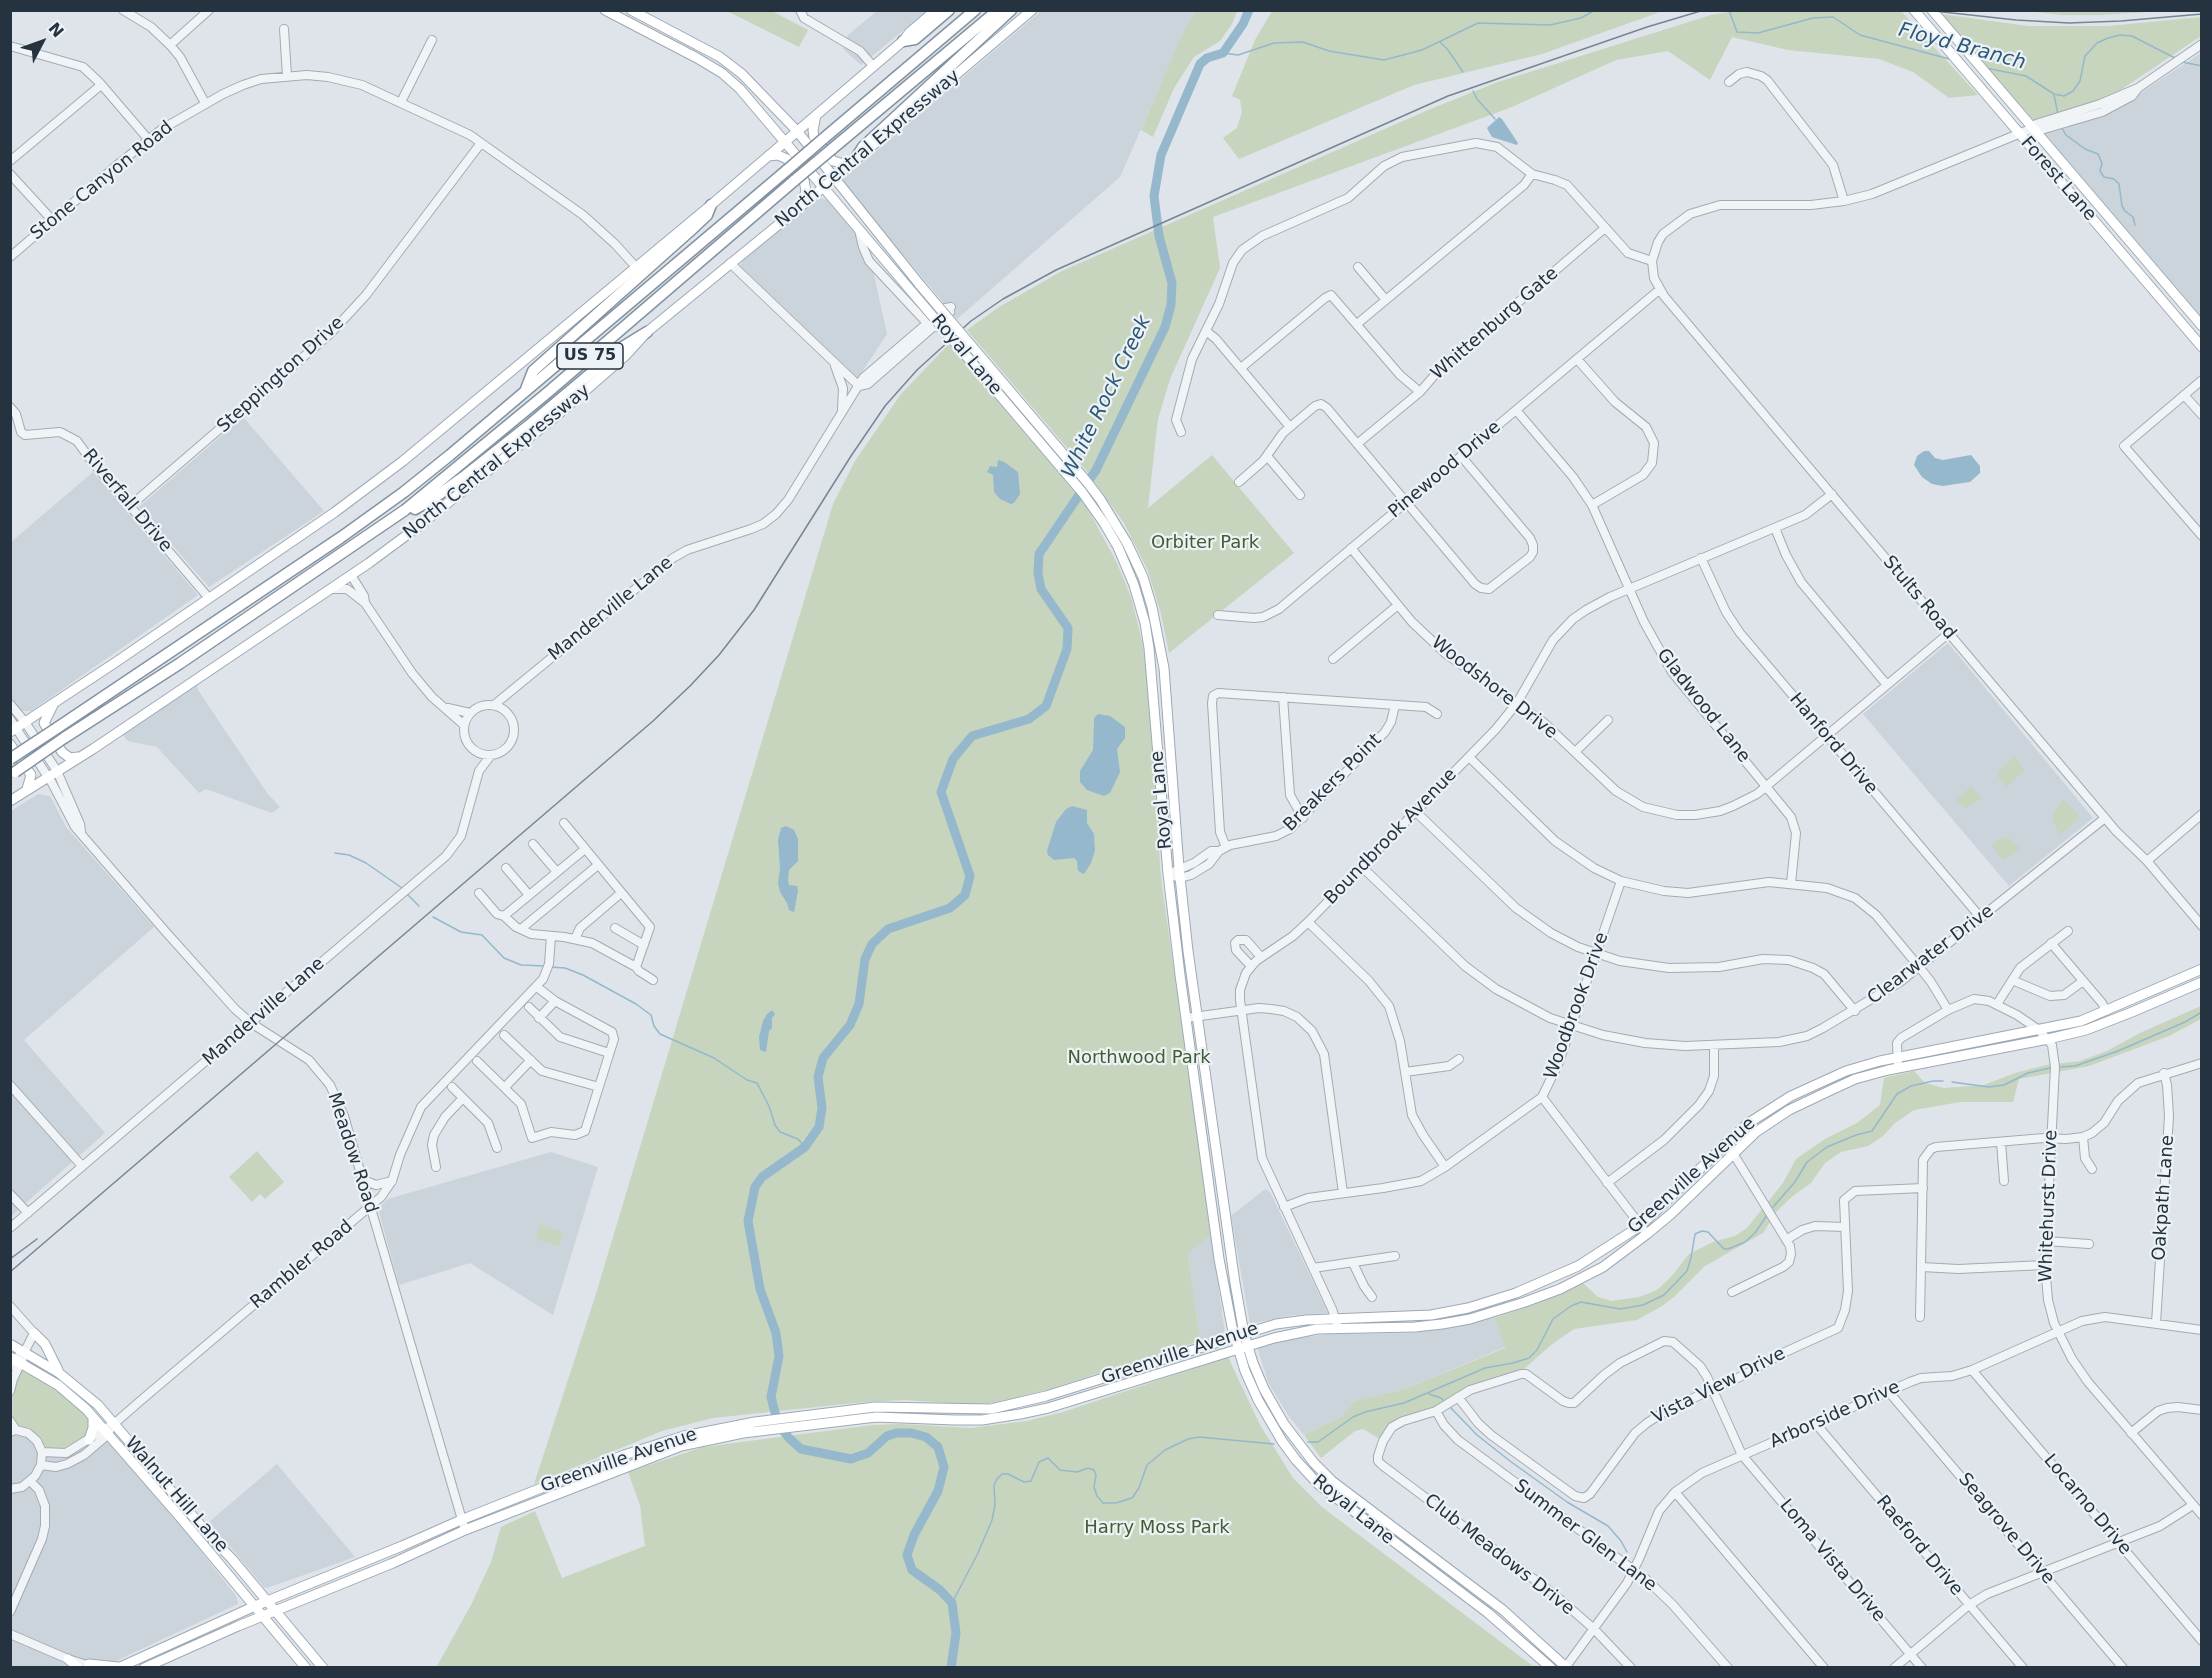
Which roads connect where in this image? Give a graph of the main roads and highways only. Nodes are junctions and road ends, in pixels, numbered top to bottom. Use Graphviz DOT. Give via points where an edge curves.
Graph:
graph roads {
  1 [pos="605,10"];
  2 [pos="631,10"];
  3 [pos="936,10"];
  4 [pos="949,10"];
  5 [pos="975,10"];
  6 [pos="998,10"];
  7 [pos="1011,10"];
  8 [pos="1032,10"];
  9 [pos="1914,10"];
  10 [pos="1932,10"];
  11 [pos="683,38"];
  12 [pos="903,41"];
  13 [pos="677,48"];
  14 [pos="816,115"];
  15 [pos="798,131"];
  16 [pos="785,142"];
  17 [pos="768,156"];
  18 [pos="852,163"];
  19 [pos="834,178"];
  20 [pos="823,187"];
  21 [pos="711,204"];
  22 [pos="800,207"];
  23 [pos="2132,244"];
  24 [pos="2121,253"];
  25 [pos="2202,326"];
  26 [pos="647,332"];
  27 [pos="2202,347"];
  28 [pos="525,392"];
  29 [pos="381,528"];
  30 [pos="1156,621"];
  31 [pos="1145,623"];
  32 [pos="54,703"];
  33 [pos="12,726"];
  34 [pos="10,744"];
  35 [pos="85,754"];
  36 [pos="10,759"];
  37 [pos="13,773"];
  38 [pos="27,789"];
  39 [pos="10,801"];
  40 [pos="2202,969"];
  41 [pos="2202,982"];
  42 [pos="1897,1063"];
  43 [pos="1522,1291"];
  44 [pos="1525,1302"];
  45 [pos="1468,1308"];
  46 [pos="1470,1319"];
  47 [pos="1415,1322"];
  48 [pos="1337,1323"];
  49 [pos="1244,1334"];
  50 [pos="36,1335"];
  51 [pos="1234,1336"];
  52 [pos="10,1344"];
  53 [pos="1248,1346"];
  54 [pos="1238,1349"];
  55 [pos="15,1361"];
  56 [pos="1128,1371"];
  57 [pos="59,1373"];
  58 [pos="1131,1382"];
  59 [pos="982,1415"];
  60 [pos="93,1417"];
  61 [pos="1292,1435"];
  62 [pos="89,1440"];
  63 [pos="1282,1441"];
  64 [pos="679,1442"];
  65 [pos="624,1455"];
  66 [pos="628,1466"];
  67 [pos="574,1475"];
  68 [pos="577,1485"];
  69 [pos="188,1511"];
  70 [pos="180,1517"];
  71 [pos="388,1551"];
  72 [pos="393,1563"];
  73 [pos="267,1601"];
  74 [pos="255,1606"];
  75 [pos="274,1611"];
  76 [pos="262,1616"];
  77 [pos="140,1657"];
  78 [pos="68,1659"];
  79 [pos="91,1666"];
  80 [pos="118,1667"];
  81 [pos="144,1667"];
  82 [pos="1566,1667"];
  83 [pos="78,1668"];
  84 [pos="306,1668"];
  85 [pos="323,1668"];
  86 [pos="1551,1668"];
  1 -- 13 [label="main road, Royal Lane"];
  2 -- 11 [label="main road, Royal Lane"];
  3 -- 12 [label="main road"];
  4 -- 12 [label="highway" via="915,39"];
  5 -- 28 [label="highway, North Central Expressway / US 75, bridge"];
  6 -- 29 [label="highway, North Central Expressway / US 75, bridge" via="547,393"];
  7 -- 18 [label="highway" via="863,147"];
  8 -- 18 [label="main road, North Central Expressway"];
  9 -- 24 [label="main road, Forest Lane"];
  10 -- 23 [label="main road, Forest Lane"];
  11 -- 13 [label="main road"];
  11 -- 15 [label="main road, Royal Lane" via="736,69"];
  12 -- 14 [label="main road"];
  13 -- 16 [label="main road, Royal Lane" via="731,80"];
  14 -- 15 [label="main road"];
  14 -- 18 [label="main road" via="814,137 833,161"];
  15 -- 16 [label="main road"];
  15 -- 19 [label="main road, Royal Lane"];
  16 -- 17 [label="main road"];
  16 -- 20 [label="main road, Royal Lane"];
  17 -- 21 [label="main road"];
  17 -- 22 [label="main road" via="782,156 804,180 806,191"];
  18 -- 19 [label="main road, North Central Expressway"];
  19 -- 20 [label="main road, North Central Expressway"];
  19 -- 30 [label="main road, Royal Lane, bridge" via="1100,499 1143,577"];
  20 -- 22 [label="main road, North Central Expressway"];
  20 -- 31 [label="main road, Royal Lane, bridge" via="1082,492 1118,547"];
  21 -- 28 [label="highway" via="707,215 690,231 533,371"];
  21 -- 32 [label="main road" via="404,461"];
  22 -- 26 [label="main road, North Central Expressway"];
  23 -- 24 [label="main road"];
  23 -- 25 [label="main road, Forest Lane"];
  24 -- 27 [label="main road, Forest Lane"];
  26 -- 29 [label="highway" via="621,348 434,498"];
  26 -- 35 [label="main road, North Central Expressway" via="531,437 419,526"];
  28 -- 36 [label="highway, North Central Expressway / US 75, bridge" via="372,515"];
  29 -- 37 [label="highway, North Central Expressway / US 75, bridge"];
  30 -- 31 [label="main road"];
  30 -- 49 [label="main road, Royal Lane" via="1166,686 1180,873 1197,1016"];
  31 -- 51 [label="main road, Royal Lane" via="1168,874 1219,1259"];
  32 -- 33 [label="main road"];
  32 -- 35 [label="main road" via="44,723 66,756"];
  34 -- 38 [label="main road" via="31,775"];
  35 -- 38 [label="main road, North Central Expressway"];
  38 -- 39 [label="main road, North Central Expressway"];
  40 -- 42 [label="main road, Greenville Avenue" via="2072,1023"];
  41 -- 42 [label="main road, Greenville Avenue" via="2106,1023 2048,1040"];
  42 -- 43 [label="main road, Greenville Avenue" via="1846,1071 1791,1096 1753,1119 1640,1226 1578,1266"];
  42 -- 44 [label="main road, Greenville Avenue" via="1790,1110 1756,1132 1647,1234 1603,1266"];
  43 -- 44 [label="main road"];
  43 -- 45 [label="main road, Greenville Avenue"];
  44 -- 46 [label="main road, Greenville Avenue"];
  45 -- 46 [label="main road"];
  45 -- 47 [label="main road, Greenville Avenue"];
  46 -- 47 [label="main road, Greenville Avenue"];
  47 -- 48 [label="main road, Greenville Avenue"];
  48 -- 49 [label="main road, Greenville Avenue" via="1288,1322"];
  48 -- 53 [label="main road, Greenville Avenue"];
  49 -- 51 [label="main road, Greenville Avenue"];
  49 -- 53 [label="main road, Royal Lane"];
  50 -- 57 [label="main road" via="45,1344"];
  51 -- 54 [label="main road, Royal Lane"];
  51 -- 56 [label="main road, Greenville Avenue"];
  52 -- 57 [label="main road, Walnut Hill Lane"];
  53 -- 54 [label="main road, Greenville Avenue"];
  53 -- 61 [label="main road, Royal Lane" via="1264,1389"];
  54 -- 58 [label="main road, Greenville Avenue"];
  54 -- 63 [label="main road, Royal Lane" via="1258,1400"];
  55 -- 60 [label="main road, Walnut Hill Lane" via="58,1385"];
  56 -- 58 [label="main road"];
  56 -- 59 [label="main road, Greenville Avenue"];
  57 -- 69 [label="main road, Walnut Hill Lane" via="115,1424"];
  58 -- 59 [label="main road, Greenville Avenue" via="1037,1411"];
  59 -- 64 [label="main road, Greenville Avenue" via="876,1418"];
  59 -- 64 [label="main road, Greenville Avenue" via="893,1406 755,1422"];
  60 -- 62 [label="main road"];
  60 -- 70 [label="main road, Walnut Hill Lane"];
  61 -- 63 [label="main road"];
  61 -- 82 [label="main road, Royal Lane" via="1332,1481 1503,1610"];
  63 -- 86 [label="main road, Royal Lane" via="1329,1494 1488,1613"];
  64 -- 65 [label="main road, Greenville Avenue"];
  64 -- 66 [label="main road, Greenville Avenue"];
  65 -- 66 [label="main road"];
  65 -- 67 [label="main road, Greenville Avenue"];
  66 -- 68 [label="main road, Greenville Avenue"];
  67 -- 68 [label="main road"];
  67 -- 71 [label="main road, Greenville Avenue"];
  68 -- 72 [label="main road, Greenville Avenue"];
  69 -- 70 [label="main road"];
  69 -- 73 [label="main road, Walnut Hill Lane"];
  70 -- 74 [label="main road, Walnut Hill Lane"];
  71 -- 72 [label="main road"];
  71 -- 73 [label="main road, Greenville Avenue"];
  72 -- 75 [label="main road, Greenville Avenue"];
  73 -- 74 [label="main road, Greenville Avenue"];
  73 -- 75 [label="main road, Walnut Hill Lane"];
  74 -- 76 [label="main road, Walnut Hill Lane"];
  74 -- 77 [label="main road, Greenville Avenue"];
  75 -- 76 [label="main road, Greenville Avenue"];
  75 -- 85 [label="main road, Walnut Hill Lane"];
  76 -- 81 [label="main road, Greenville Avenue"];
  76 -- 84 [label="main road, Walnut Hill Lane"];
  77 -- 80 [label="main road, Greenville Avenue"];
  77 -- 81 [label="main road"];
  78 -- 83 [label="main road"];
  79 -- 80 [label="main road"];
}
